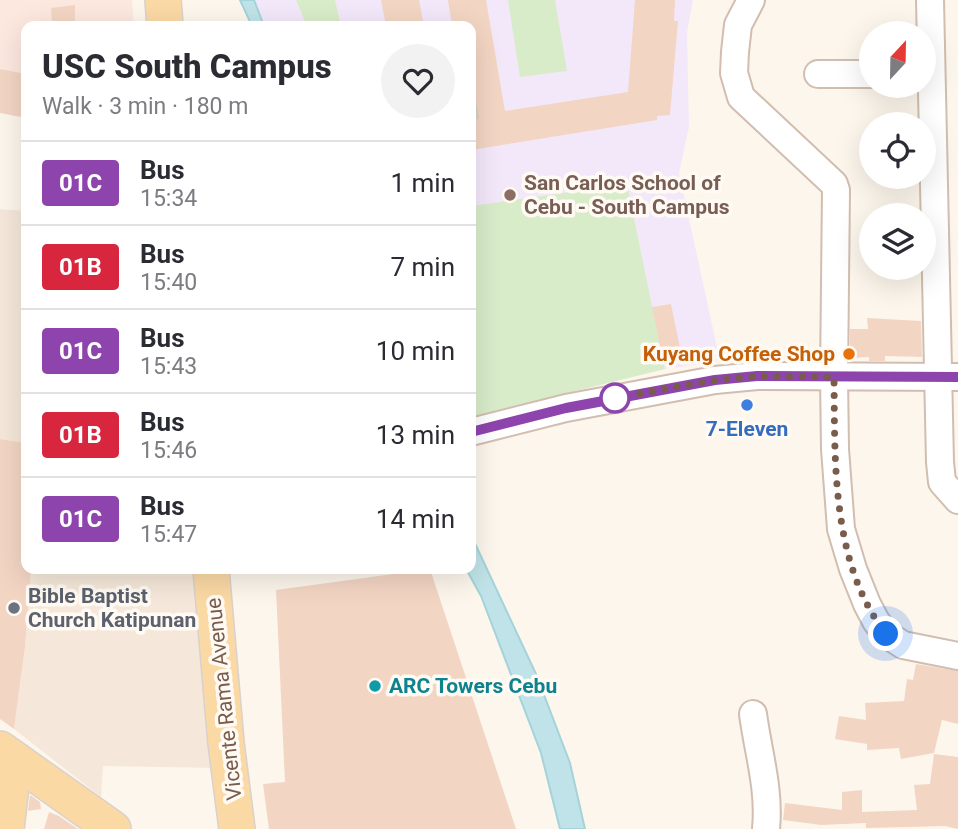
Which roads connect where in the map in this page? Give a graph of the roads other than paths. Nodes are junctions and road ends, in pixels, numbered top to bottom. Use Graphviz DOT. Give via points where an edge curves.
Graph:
graph roads {
  1 [pos="163,0"];
  2 [pos="751,0"];
  3 [pos="930,0"];
  4 [pos="165,21"];
  5 [pos="929,21"];
  6 [pos="818,74"];
  7 [pos="859,74"];
  8 [pos="930,98"];
  9 [pos="834,377"];
  10 [pos="948,377"];
  11 [pos="476,431"];
  12 [pos="958,500"];
  13 [pos="211,574"];
  14 [pos="958,656"];
  15 [pos="753,714"];
  16 [pos="226,743"];
  17 [pos="7,754"];
  18 [pos="6,829"];
  19 [pos="113,829"];
  20 [pos="222,829"];
  21 [pos="237,829"];
  22 [pos="766,829"];
  1 -- 4 [label="main road"];
  2 -- 9 [label="street" via="738,25 734,52 741,97 836,190"];
  3 -- 5 [label="street"];
  6 -- 7 [label="street"];
  8 -- 10 [label="street"];
  9 -- 10 [label="street"];
  9 -- 11 [label="street" via="702,381"];
  9 -- 14 [label="street" via="841,529 867,604 886,634 903,645"];
  10 -- 12 [label="street" via="942,482"];
  13 -- 16 [label="main road, Vicente Rama Avenue"];
  15 -- 22 [label="street" via="762,759"];
  16 -- 20 [label="main road"];
  16 -- 21 [label="main road, Vicente Rama Avenue"];
  17 -- 18 [label="main road"];
  17 -- 19 [label="main road"];
}
